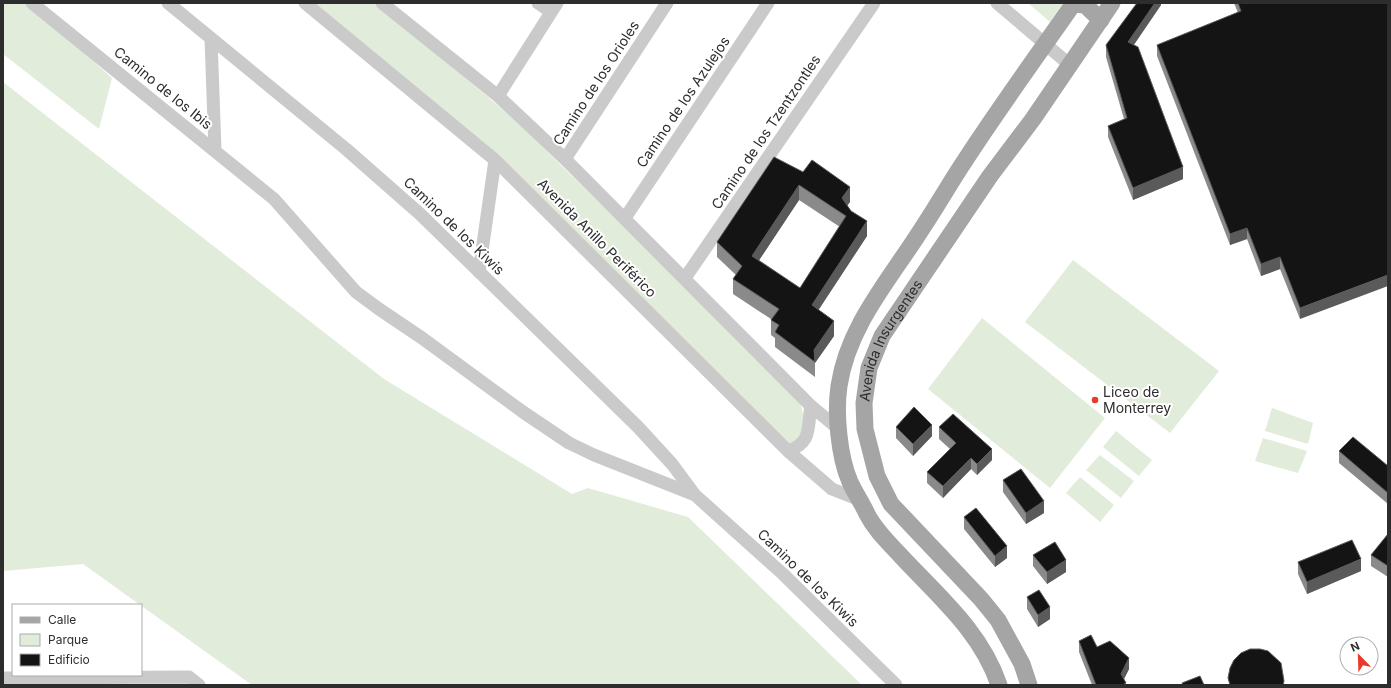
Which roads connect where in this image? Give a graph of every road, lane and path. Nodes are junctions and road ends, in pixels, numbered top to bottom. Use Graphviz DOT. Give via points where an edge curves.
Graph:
graph roads {
  1 [pos="32,3"];
  2 [pos="168,3"];
  3 [pos="305,3"];
  4 [pos="382,3"];
  5 [pos="538,3"];
  6 [pos="667,3"];
  7 [pos="768,3"];
  8 [pos="874,3"];
  9 [pos="997,3"];
  10 [pos="1112,3"];
  11 [pos="1074,4"];
  12 [pos="554,7"];
  13 [pos="1100,20"];
  14 [pos="211,39"];
  15 [pos="1046,45"];
  16 [pos="1070,65"];
  17 [pos="498,96"];
  18 [pos="215,150"];
  19 [pos="565,159"];
  20 [pos="495,160"];
  21 [pos="274,199"];
  22 [pos="625,218"];
  23 [pos="479,272"];
  24 [pos="685,278"];
  25 [pos="811,406"];
  26 [pos="840,430"];
  27 [pos="788,451"];
  28 [pos="695,495"];
  29 [pos="860,500"];
  30 [pos="5,678"];
  31 [pos="199,685"];
  32 [pos="896,685"];
  33 [pos="999,685"];
  34 [pos="1029,685"];
  1 -- 18 [label="street, Camino de los Ibis"];
  2 -- 14 [label="street, Camino de los Kiwis"];
  3 -- 20 [label="street, Avenida Anillo Periférico"];
  4 -- 17 [label="street"];
  5 -- 12 [label="street"];
  6 -- 19 [label="street, Camino de los Orioles"];
  7 -- 22 [label="street, Camino de los Azulejos"];
  8 -- 24 [label="street, Camino de los Tzentzontles"];
  9 -- 15 [label="street"];
  10 -- 13 [label="main road, Avenida Insurgentes"];
  11 -- 13 [label="main road" via="1085,5"];
  11 -- 15 [label="main road, Avenida Insurgentes"];
  12 -- 17 [label="street"];
  13 -- 16 [label="main road, Avenida Insurgentes"];
  14 -- 18 [label="street"];
  14 -- 23 [label="street, Camino de los Kiwis" via="346,149 420,214"];
  15 -- 16 [label="street"];
  15 -- 26 [label="main road, Avenida Insurgentes" via="964,161 870,304 844,362 837,401"];
  16 -- 34 [label="main road, Avenida Insurgentes" via="1017,142 990,176 882,336 869,368 864,403 865,429 877,476 891,504 998,620 1022,664"];
  17 -- 19 [label="street"];
  18 -- 21 [label="street, Camino de los Ibis"];
  19 -- 22 [label="street"];
  20 -- 23 [label="street"];
  20 -- 27 [label="street, Avenida Anillo Periférico"];
  21 -- 28 [label="street, Camino de los Kiwis" via="356,292 522,412 575,446"];
  22 -- 24 [label="street"];
  23 -- 28 [label="street, Camino de los Kiwis" via="638,428 672,464"];
  24 -- 25 [label="street"];
  25 -- 26 [label="street"];
  25 -- 27 [label="street" via="807,436 801,445"];
  26 -- 29 [label="main road, Avenida Insurgentes" via="845,465"];
  27 -- 29 [label="street, Avenida Anillo Periférico" via="832,489"];
  28 -- 32 [label="street, Camino de los Kiwis" via="783,574"];
  29 -- 33 [label="main road, Avenida Insurgentes" via="880,533 967,627 991,663"];
  30 -- 31 [label="street" via="189,678"];
}
